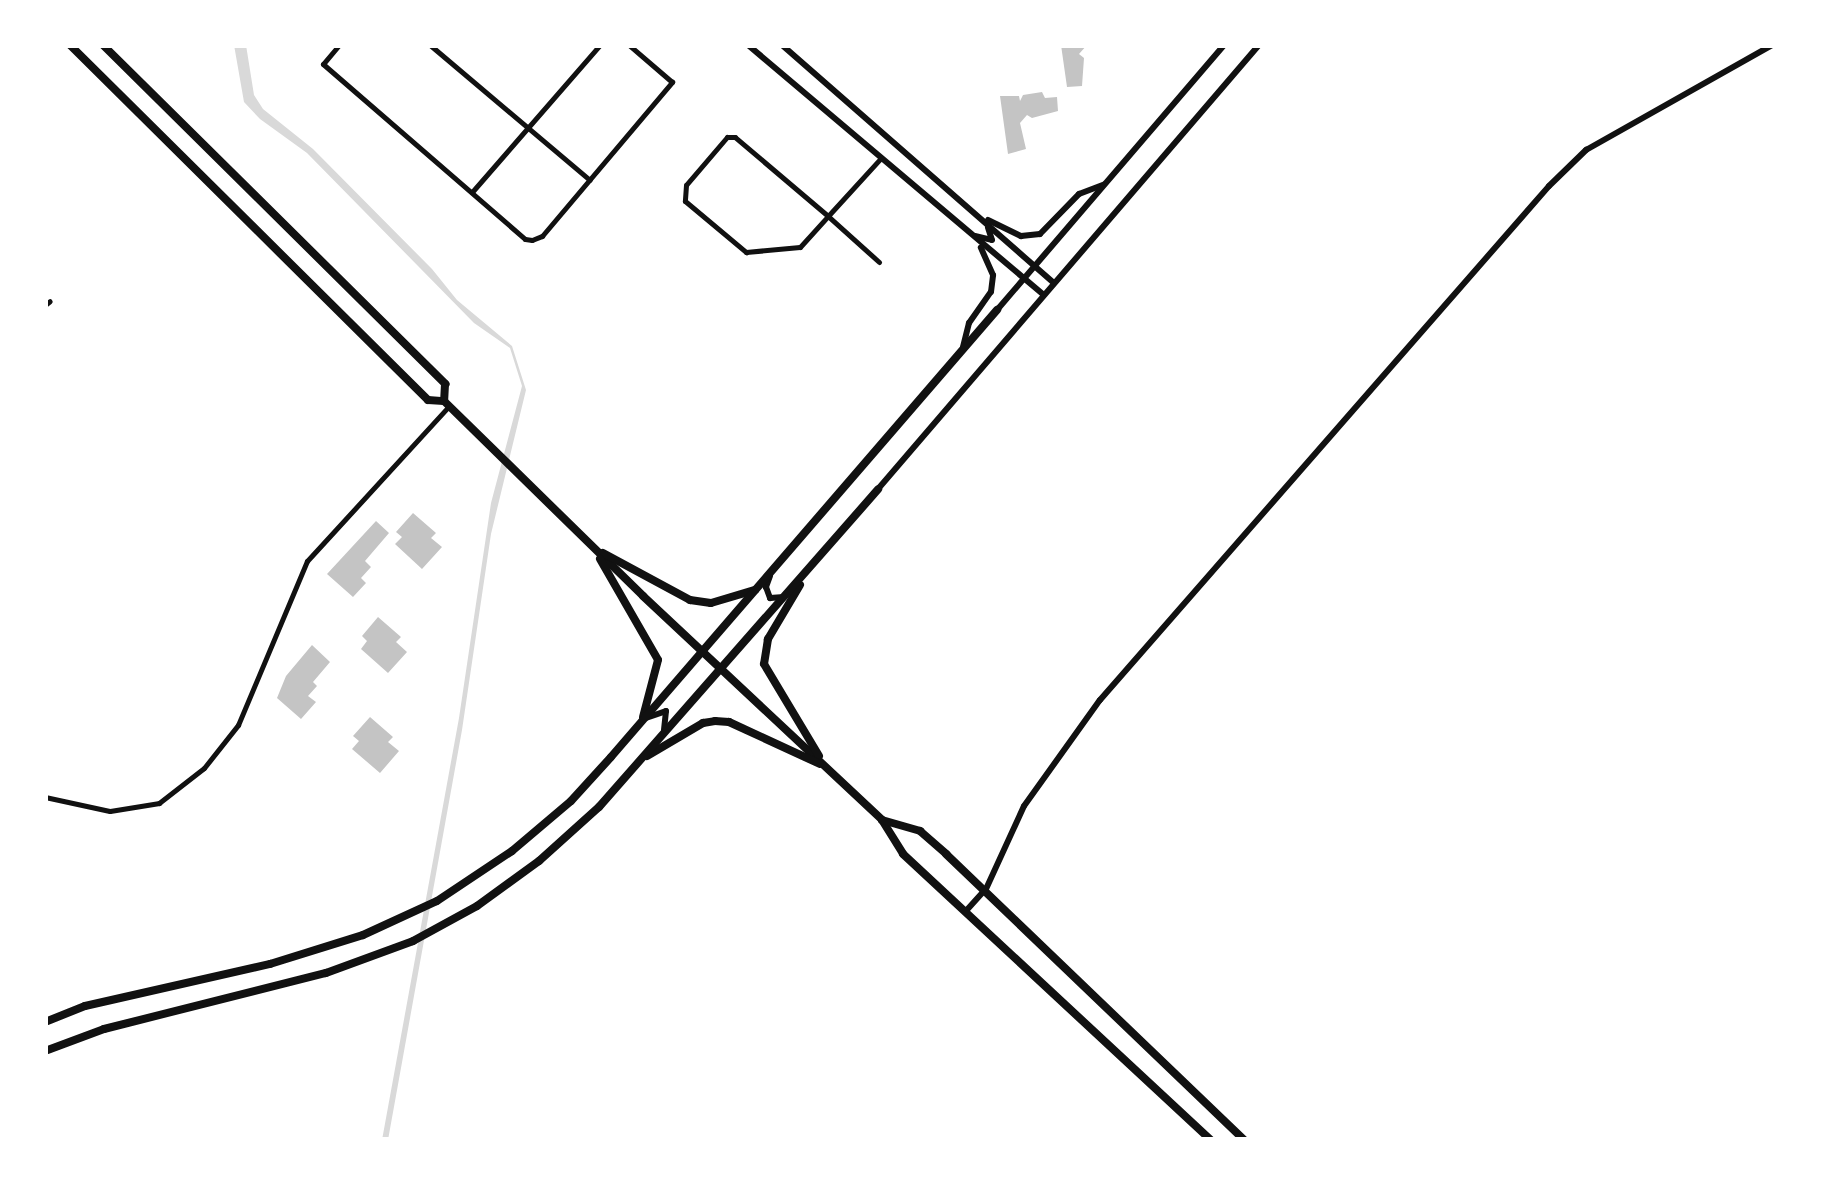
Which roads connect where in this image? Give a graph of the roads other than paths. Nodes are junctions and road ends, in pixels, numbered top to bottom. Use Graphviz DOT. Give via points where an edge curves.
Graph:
graph roads {
  1 [pos="70,45"];
  2 [pos="102,45"];
  3 [pos="339,45"];
  4 [pos="430,45"];
  5 [pos="600,45"];
  6 [pos="628,45"];
  7 [pos="748,45"];
  8 [pos="782,45"];
  9 [pos="1224,45"];
  10 [pos="1259,45"];
  11 [pos="1772,45"];
  12 [pos="528,128"];
  13 [pos="881,158"];
  14 [pos="590,180"];
  15 [pos="1104,184"];
  16 [pos="472,192"];
  17 [pos="978,215"];
  18 [pos="828,216"];
  19 [pos="963,230"];
  20 [pos="879,262"];
  21 [pos="1034,266"];
  22 [pos="1023,278"];
  23 [pos="1054,283"];
  24 [pos="1044,296"];
  25 [pos="996,310"];
  26 [pos="963,347"];
  27 [pos="447,403"];
  28 [pos="878,489"];
  29 [pos="594,548"];
  30 [pos="810,568"];
  31 [pos="770,575"];
  32 [pos="759,588"];
  33 [pos="787,595"];
  34 [pos="704,653"];
  35 [pos="721,669"];
  36 [pos="643,720"];
  37 [pos="658,740"];
  38 [pos="639,761"];
  39 [pos="827,768"];
  40 [pos="45,798"];
  41 [pos="882,820"];
  42 [pos="986,890"];
  43 [pos="966,912"];
  44 [pos="45,1022"];
  45 [pos="45,1051"];
  46 [pos="1211,1140"];
  47 [pos="1244,1140"];
  1 -- 27 [label="main road" via="428,400"];
  2 -- 27 [label="main road" via="445,384"];
  3 -- 16 [label="street" via="322,64"];
  4 -- 12 [label="street"];
  5 -- 12 [label="street"];
  6 -- 14 [label="street" via="672,82"];
  7 -- 13 [label="street"];
  8 -- 17 [label="street"];
  9 -- 15 [label="street"];
  10 -- 23 [label="street"];
  11 -- 42 [label="street" via="1586,150 1549,186 1100,700 1024,806"];
  12 -- 14 [label="street"];
  12 -- 16 [label="street"];
  13 -- 18 [label="street"];
  13 -- 19 [label="street"];
  14 -- 16 [label="street" via="532,240"];
  15 -- 17 [label="street" via="1079,194 1048,229 1029,236"];
  15 -- 21 [label="street"];
  17 -- 19 [label="street" via="992,240"];
  17 -- 21 [label="street"];
  18 -- 18 [label="street" via="800,247 746,252 684,200 686,186 727,137 735,137"];
  18 -- 20 [label="street"];
  19 -- 22 [label="street"];
  19 -- 26 [label="street" via="988,260 993,282"];
  21 -- 22 [label="street"];
  21 -- 23 [label="street"];
  22 -- 24 [label="street"];
  22 -- 25 [label="street"];
  23 -- 24 [label="street"];
  24 -- 28 [label="street"];
  25 -- 26 [label="main road"];
  26 -- 31 [label="main road"];
  27 -- 29 [label="main road"];
  27 -- 40 [label="street" via="307,560 238,725 204,768 159,802 142,806 110,811"];
  28 -- 30 [label="main road"];
  29 -- 32 [label="main road" via="690,600 711,604"];
  29 -- 34 [label="main road"];
  29 -- 36 [label="main road" via="658,660"];
  30 -- 33 [label="main road"];
  30 -- 39 [label="main road" via="768,639 764,664"];
  31 -- 32 [label="main road"];
  31 -- 33 [label="street" via="770,598"];
  32 -- 34 [label="main road"];
  33 -- 35 [label="main road"];
  34 -- 35 [label="main road"];
  34 -- 36 [label="main road"];
  35 -- 37 [label="main road"];
  35 -- 39 [label="main road"];
  36 -- 37 [label="street" via="666,711"];
  36 -- 44 [label="main road" via="549,821 459,887 392,923 302,955 113,998"];
  37 -- 38 [label="main road"];
  38 -- 39 [label="main road" via="716,721"];
  38 -- 45 [label="main road" via="559,844 459,916 384,952 271,989 104,1029"];
  39 -- 41 [label="main road"];
  41 -- 42 [label="main road" via="920,831"];
  41 -- 43 [label="main road" via="903,854"];
  42 -- 43 [label="street"];
  42 -- 47 [label="main road" via="1030,940"];
  43 -- 46 [label="main road"];
}
